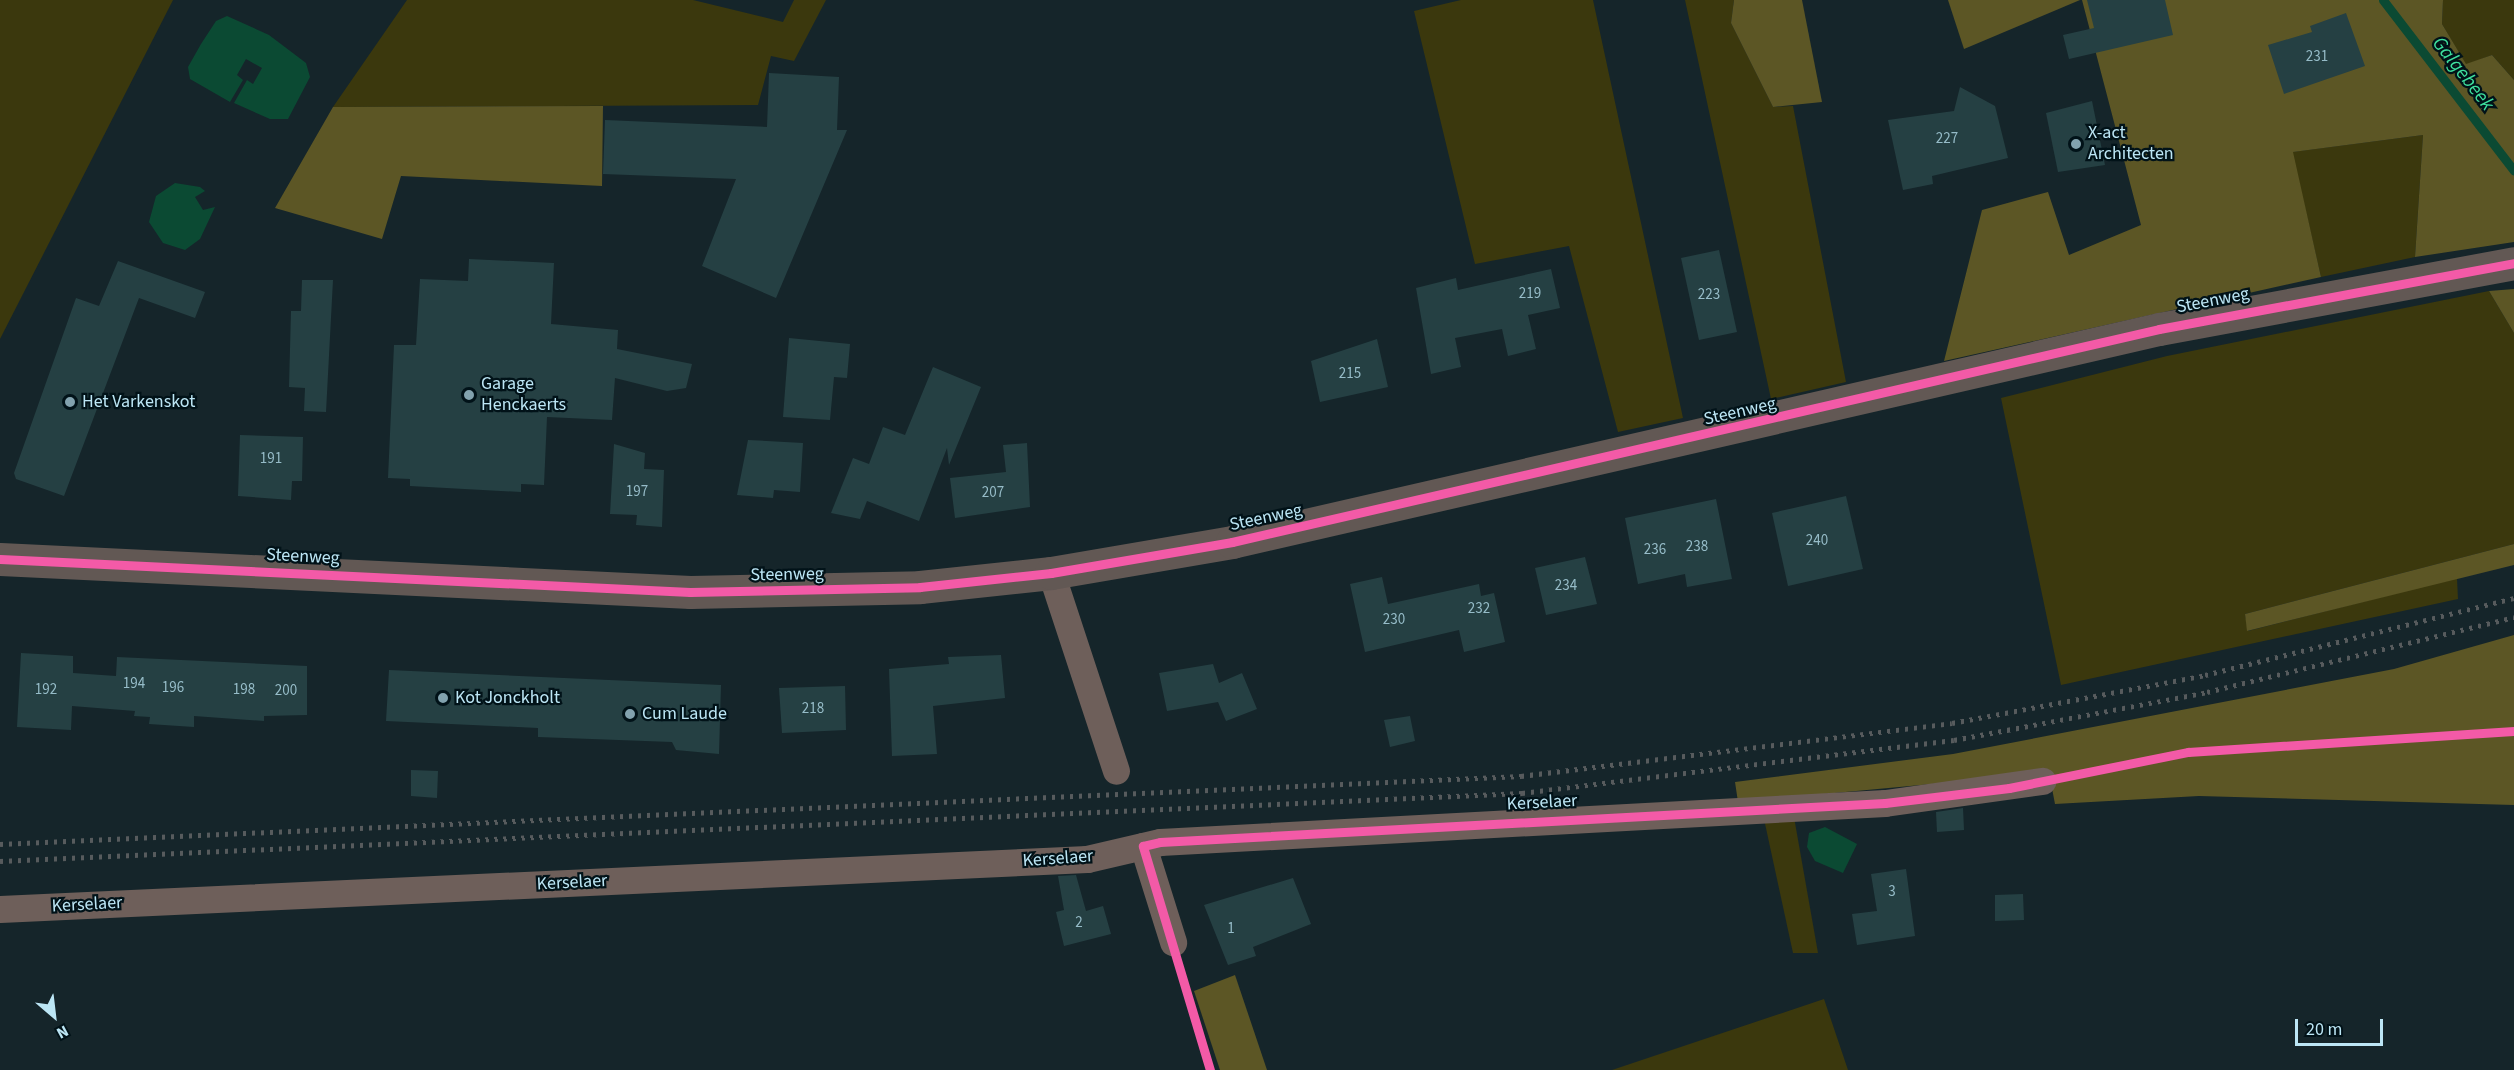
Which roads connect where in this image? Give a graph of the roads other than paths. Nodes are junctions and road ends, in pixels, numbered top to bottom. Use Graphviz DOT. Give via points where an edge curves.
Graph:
graph roads {
  1 [pos="2514,263"];
  2 [pos="0,559"];
  3 [pos="1051,573"];
  4 [pos="1116,771"];
  5 [pos="2042,781"];
  6 [pos="1143,846"];
  7 [pos="0,909"];
  8 [pos="1173,942"];
  1 -- 3 [label="main road, Steenweg" via="2159,329 1232,542"];
  2 -- 3 [label="main road, Steenweg" via="690,592 920,587"];
  3 -- 4 [label="street"];
  5 -- 6 [label="street, Kerselaer" via="1885,803"];
  6 -- 7 [label="street, Kerselaer" via="1086,859"];
  6 -- 8 [label="street"];
}
